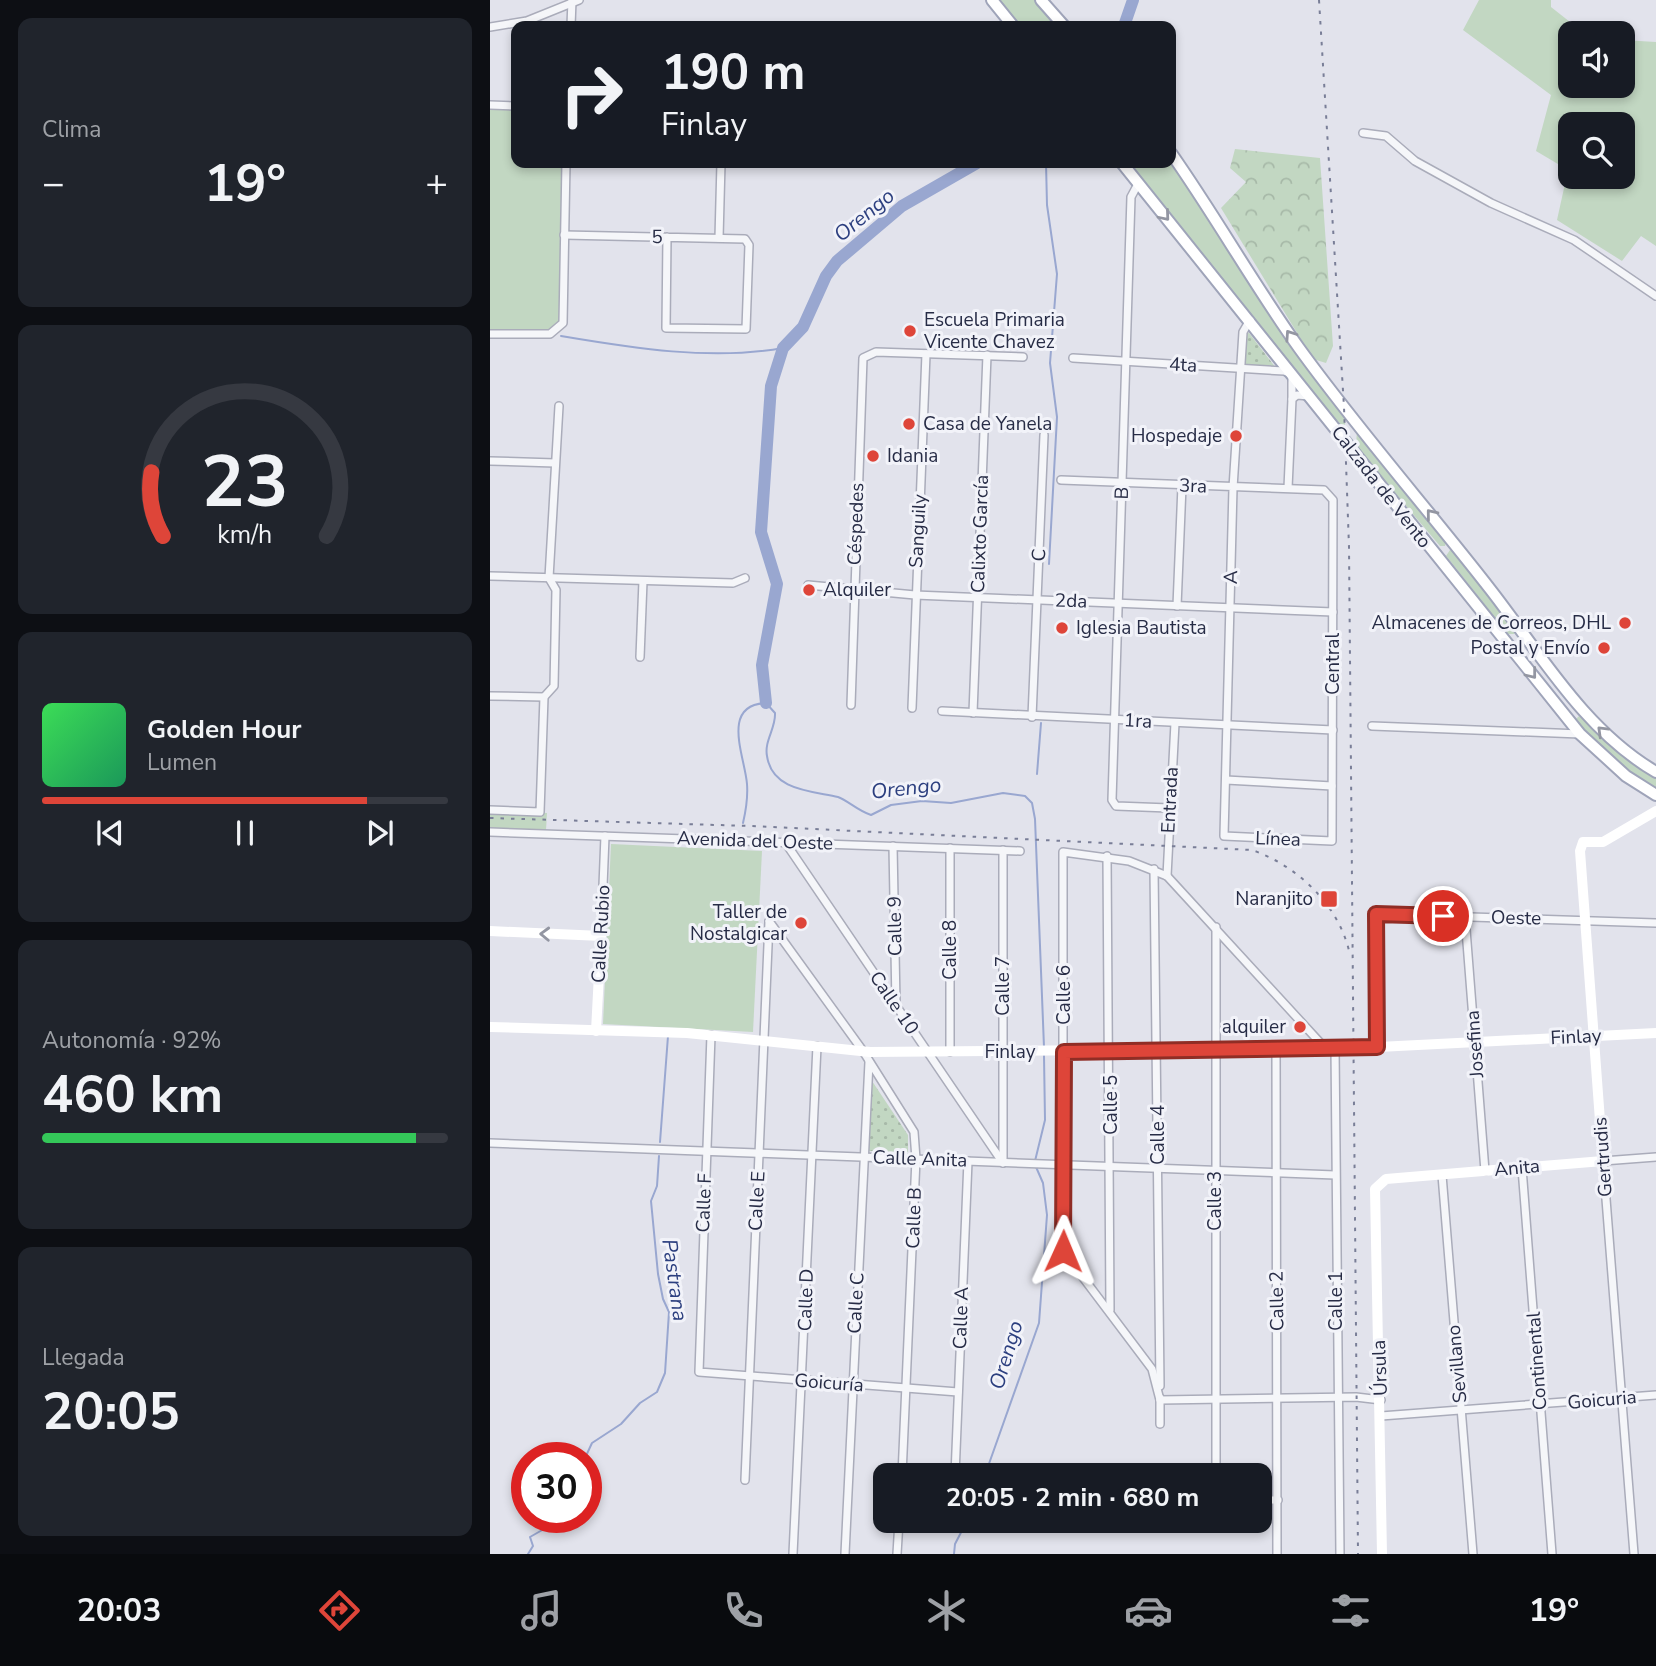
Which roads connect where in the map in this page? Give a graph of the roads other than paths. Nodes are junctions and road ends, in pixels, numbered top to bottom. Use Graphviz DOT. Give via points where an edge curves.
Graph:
graph roads {
  1 [pos="992,0"];
  2 [pos="1041,0"];
  3 [pos="574,1"];
  4 [pos="522,21"];
  5 [pos="572,21"];
  6 [pos="1009,21"];
  7 [pos="1060,21"];
  8 [pos="511,23"];
  9 [pos="490,27"];
  10 [pos="490,106"];
  11 [pos="511,106"];
  12 [pos="1363,133"];
  13 [pos="1176,161"];
  14 [pos="566,168"];
  15 [pos="721,168"];
  16 [pos="1126,168"];
  17 [pos="1138,184"];
  18 [pos="564,235"];
  19 [pos="667,237"];
  20 [pos="719,238"];
  21 [pos="1656,296"];
  22 [pos="1250,320"];
  23 [pos="490,334"];
  24 [pos="926,354"];
  25 [pos="986,355"];
  26 [pos="1023,357"];
  27 [pos="1073,358"];
  28 [pos="1127,363"];
  29 [pos="1240,368"];
  30 [pos="1292,374"];
  31 [pos="1310,397"];
  32 [pos="1292,399"];
  33 [pos="559,406"];
  34 [pos="1044,435"];
  35 [pos="490,461"];
  36 [pos="555,463"];
  37 [pos="1061,480"];
  38 [pos="1123,483"];
  39 [pos="1182,486"];
  40 [pos="1233,488"];
  41 [pos="1288,488"];
  42 [pos="1324,491"];
  43 [pos="1453,542"];
  44 [pos="1436,556"];
  45 [pos="490,576"];
  46 [pos="549,578"];
  47 [pos="745,578"];
  48 [pos="643,581"];
  49 [pos="808,585"];
  50 [pos="854,590"];
  51 [pos="915,595"];
  52 [pos="977,597"];
  53 [pos="1037,600"];
  54 [pos="1118,603"];
  55 [pos="1177,606"];
  56 [pos="1230,608"];
  57 [pos="1333,612"];
  58 [pos="1527,637"];
  59 [pos="1511,648"];
  60 [pos="640,656"];
  61 [pos="490,695"];
  62 [pos="544,697"];
  63 [pos="851,705"];
  64 [pos="912,708"];
  65 [pos="943,711"];
  66 [pos="973,713"];
  67 [pos="1032,717"];
  68 [pos="1114,720"];
  69 [pos="1175,723"];
  70 [pos="1226,724"];
  71 [pos="1372,726"];
  72 [pos="1333,730"];
  73 [pos="1580,734"];
  74 [pos="1656,772"];
  75 [pos="1226,780"];
  76 [pos="1332,786"];
  77 [pos="1656,795"];
  78 [pos="1170,808"];
  79 [pos="490,810"];
  80 [pos="1656,811"];
  81 [pos="490,832"];
  82 [pos="605,836"];
  83 [pos="1224,836"];
  84 [pos="1332,841"];
  85 [pos="785,842"];
  86 [pos="893,846"];
  87 [pos="950,848"];
  88 [pos="1003,850"];
  89 [pos="1020,851"];
  90 [pos="1107,856"];
  91 [pos="1154,869"];
  92 [pos="1167,876"];
  93 [pos="1465,917"];
  94 [pos="1585,920"];
  95 [pos="769,921"];
  96 [pos="1656,923"];
  97 [pos="1216,927"];
  98 [pos="490,932"];
  99 [pos="601,936"];
  100 [pos="896,1005"];
  101 [pos="490,1027"];
  102 [pos="596,1031"];
  103 [pos="1656,1033"];
  104 [pos="711,1035"];
  105 [pos="1594,1036"];
  106 [pos="762,1040"];
  107 [pos="1475,1042"];
  108 [pos="817,1046"];
  109 [pos="1377,1047"];
  110 [pos="1330,1048"];
  111 [pos="1276,1049"];
  112 [pos="1157,1050"];
  113 [pos="1214,1050"];
  114 [pos="1110,1051"];
  115 [pos="926,1052"];
  116 [pos="950,1052"];
  117 [pos="1003,1052"];
  118 [pos="1064,1052"];
  119 [pos="867,1055"];
  120 [pos="490,1143"];
  121 [pos="705,1151"];
  122 [pos="759,1153"];
  123 [pos="812,1154"];
  124 [pos="863,1157"];
  125 [pos="1656,1157"];
  126 [pos="916,1159"];
  127 [pos="968,1161"];
  128 [pos="1603,1161"];
  129 [pos="1003,1163"];
  130 [pos="1065,1166"];
  131 [pos="1522,1167"];
  132 [pos="1111,1168"];
  133 [pos="1158,1171"];
  134 [pos="1485,1171"];
  135 [pos="1214,1172"];
  136 [pos="1276,1174"];
  137 [pos="1335,1175"];
  138 [pos="1442,1175"];
  139 [pos="1378,1183"];
  140 [pos="1110,1311"];
  141 [pos="699,1372"];
  142 [pos="749,1377"];
  143 [pos="802,1382"];
  144 [pos="852,1384"];
  145 [pos="908,1388"];
  146 [pos="958,1392"];
  147 [pos="1656,1395"];
  148 [pos="1278,1398"];
  149 [pos="1337,1398"];
  150 [pos="1623,1398"];
  151 [pos="1160,1400"];
  152 [pos="1216,1400"];
  153 [pos="1381,1401"];
  154 [pos="1540,1405"];
  155 [pos="1461,1412"];
  156 [pos="1381,1416"];
  157 [pos="1160,1424"];
  158 [pos="903,1463"];
  159 [pos="955,1463"];
  160 [pos="1216,1463"];
  161 [pos="745,1480"];
  162 [pos="1272,1500"];
  163 [pos="1278,1500"];
  164 [pos="898,1533"];
  165 [pos="793,1554"];
  166 [pos="845,1554"];
  167 [pos="897,1554"];
  168 [pos="1277,1554"];
  169 [pos="1339,1554"];
  170 [pos="1382,1554"];
  171 [pos="1473,1554"];
  172 [pos="1552,1554"];
  173 [pos="1634,1554"];
  1 -- 6 [label="main road"];
  2 -- 7 [label="main road"];
  3 -- 4 [label="street"];
  3 -- 5 [label="street"];
  8 -- 9 [label="street"];
  10 -- 11 [label="street"];
  12 -- 21 [label="street" via="1386,136 1415,161 1490,203 1574,240"];
  43 -- 13 [label="main road, Calzada de Vento, one-way" via="1298,346"];
  14 -- 18 [label="street"];
  15 -- 20 [label="street"];
  16 -- 17 [label="main road, Calzada de Vento"];
  17 -- 22 [label="main road, Calzada de Vento, one-way"];
  17 -- 28 [label="street, B" via="1131,197"];
  18 -- 19 [label="street, 5"];
  18 -- 23 [label="street" via="563,323 550,334"];
  19 -- 20 [label="street, 5"];
  19 -- 20 [label="street, 5" via="666,328 746,329 748,242"];
  22 -- 29 [label="street, A" via="1243,332"];
  22 -- 30 [label="main road, Calzada de Vento"];
  24 -- 25 [label="street"];
  24 -- 50 [label="street, Céspedes" via="876,352 865,355 862,362"];
  24 -- 51 [label="street, Sanguily"];
  25 -- 26 [label="street"];
  25 -- 52 [label="street, Calixto García"];
  27 -- 28 [label="street, 4ta"];
  28 -- 29 [label="street, 4ta"];
  28 -- 38 [label="street, B"];
  29 -- 30 [label="street, 4ta"];
  29 -- 40 [label="street, A"];
  30 -- 31 [label="main road, Calzada de Vento"];
  30 -- 32 [label="street"];
  31 -- 32 [label="street"];
  31 -- 44 [label="main road, Calzada de Vento"];
  32 -- 41 [label="street"];
  33 -- 36 [label="street"];
  34 -- 53 [label="street, C"];
  35 -- 36 [label="street"];
  36 -- 46 [label="street"];
  37 -- 38 [label="street, 3ra"];
  38 -- 39 [label="street, 3ra"];
  38 -- 54 [label="street, B"];
  39 -- 40 [label="street, 3ra"];
  39 -- 55 [label="street"];
  40 -- 41 [label="street, 3ra"];
  40 -- 56 [label="street, A"];
  41 -- 42 [label="street, 3ra"];
  42 -- 57 [label="street, Central" via="1333,500"];
  43 -- 44 [label="main road"];
  43 -- 58 [label="main road, Calzada de Vento"];
  44 -- 59 [label="main road, Calzada de Vento"];
  45 -- 46 [label="street"];
  46 -- 48 [label="street"];
  46 -- 62 [label="street" via="556,590 554,686"];
  47 -- 48 [label="street" via="733,583"];
  48 -- 60 [label="street"];
  49 -- 50 [label="street, 2da"];
  50 -- 51 [label="street, 2da"];
  50 -- 63 [label="street, Céspedes"];
  51 -- 52 [label="street, 2da"];
  51 -- 64 [label="street, Sanguily"];
  52 -- 53 [label="street, 2da"];
  52 -- 66 [label="street, Calixto García"];
  53 -- 54 [label="street, 2da"];
  53 -- 67 [label="street, C"];
  54 -- 55 [label="street, 2da"];
  54 -- 68 [label="street, B"];
  55 -- 56 [label="street, 2da"];
  56 -- 57 [label="street, 2da"];
  56 -- 70 [label="street, A"];
  57 -- 72 [label="street, Central"];
  58 -- 59 [label="main road"];
  74 -- 58 [label="main road, Calzada de Vento, one-way" via="1591,719"];
  59 -- 73 [label="main road, Calzada de Vento, one-way"];
  61 -- 62 [label="street"];
  62 -- 79 [label="street" via="541,811"];
  65 -- 66 [label="street, 1ra"];
  66 -- 67 [label="street, 1ra"];
  67 -- 68 [label="street, 1ra"];
  68 -- 69 [label="street, 1ra"];
  68 -- 78 [label="street, B" via="1113,804"];
  69 -- 70 [label="street, 1ra"];
  69 -- 78 [label="street, Entrada"];
  70 -- 72 [label="street, 1ra"];
  70 -- 75 [label="street, A"];
  71 -- 73 [label="street"];
  72 -- 76 [label="street, Central"];
  73 -- 77 [label="main road, Calzada de Vento" via="1626,776"];
  75 -- 76 [label="street"];
  75 -- 83 [label="street, A"];
  76 -- 84 [label="street, Central"];
  78 -- 92 [label="street, Entrada"];
  80 -- 94 [label="street, Gertrudis" via="1603,842 1583,842"];
  81 -- 82 [label="street, Avenida del Oeste"];
  82 -- 85 [label="street, Avenida del Oeste"];
  82 -- 99 [label="street, Calle Rubio"];
  83 -- 84 [label="street, Línea"];
  85 -- 86 [label="street, Avenida del Oeste"];
  85 -- 100 [label="street, Calle 10"];
  86 -- 87 [label="street, Avenida del Oeste"];
  86 -- 100 [label="street, Calle 9"];
  87 -- 88 [label="street, Avenida del Oeste"];
  87 -- 116 [label="street, Calle 8"];
  88 -- 89 [label="street, Avenida del Oeste"];
  88 -- 117 [label="street, Calle 7"];
  90 -- 91 [label="street"];
  90 -- 114 [label="street, Calle 5"];
  90 -- 118 [label="street, Calle 6" via="1063,852"];
  91 -- 92 [label="street"];
  91 -- 112 [label="street, Calle 4"];
  92 -- 97 [label="street"];
  93 -- 94 [label="street, Oeste"];
  93 -- 107 [label="street, Josefina"];
  93 -- 109 [label="street, Oeste" via="1376,914"];
  94 -- 96 [label="street, Oeste"];
  94 -- 105 [label="street, Gertrudis"];
  95 -- 106 [label="street, Calle E"];
  95 -- 119 [label="street, Calle B"];
  97 -- 110 [label="street"];
  97 -- 113 [label="street, Calle 3"];
  99 -- 98 [label="street, one-way"];
  99 -- 102 [label="street, Calle Rubio"];
  100 -- 115 [label="street, Calle 10"];
  101 -- 102 [label="street, Finlay"];
  102 -- 104 [label="street, Finlay"];
  103 -- 105 [label="street, Finlay"];
  104 -- 106 [label="street, Finlay"];
  104 -- 121 [label="street, Calle F"];
  105 -- 107 [label="street, Finlay"];
  105 -- 128 [label="street, Gertrudis"];
  106 -- 108 [label="street, Finlay"];
  106 -- 122 [label="street, Calle E"];
  107 -- 109 [label="street, Finlay"];
  107 -- 134 [label="street, Josefina"];
  108 -- 119 [label="street, Finlay"];
  108 -- 123 [label="street, Calle D"];
  109 -- 110 [label="street, Finlay"];
  110 -- 111 [label="street, Finlay"];
  110 -- 137 [label="street, Calle 1"];
  111 -- 113 [label="street, Finlay"];
  111 -- 136 [label="street, Calle 2"];
  112 -- 113 [label="street, Finlay"];
  112 -- 114 [label="street, Finlay"];
  112 -- 133 [label="street, Calle 4"];
  113 -- 135 [label="street, Calle 3"];
  114 -- 118 [label="street, Finlay"];
  114 -- 132 [label="street, Calle 5"];
  115 -- 116 [label="street, Finlay"];
  115 -- 119 [label="street, Finlay"];
  115 -- 129 [label="street, Calle 10"];
  116 -- 117 [label="street, Finlay"];
  117 -- 118 [label="street, Finlay"];
  117 -- 129 [label="street, Calle 7"];
  118 -- 130 [label="street, Calle 6"];
  119 -- 124 [label="street, Calle C"];
  119 -- 126 [label="street, Calle B" via="914,1132"];
  120 -- 121 [label="street, Calle Anita"];
  121 -- 122 [label="street, Calle Anita"];
  121 -- 141 [label="street, Calle F"];
  122 -- 123 [label="street, Calle Anita"];
  122 -- 142 [label="street, Calle E"];
  123 -- 124 [label="street, Calle Anita"];
  123 -- 143 [label="street, Calle D"];
  124 -- 126 [label="street, Calle Anita"];
  124 -- 144 [label="street, Calle C"];
  125 -- 128 [label="street, Anita"];
  126 -- 127 [label="street, Calle Anita"];
  126 -- 145 [label="street, Calle B"];
  127 -- 129 [label="street, Calle Anita"];
  127 -- 146 [label="street, Calle A"];
  128 -- 131 [label="street, Anita"];
  128 -- 150 [label="street, Gertrudis"];
  129 -- 130 [label="street, Calle Anita"];
  130 -- 132 [label="street, Calle Anita"];
  130 -- 140 [label="street, Calle 6" via="1063,1251"];
  131 -- 134 [label="street, Anita"];
  131 -- 154 [label="street, Continental"];
  132 -- 133 [label="street, Calle Anita"];
  132 -- 140 [label="street, Calle 5"];
  133 -- 135 [label="street, Calle Anita"];
  133 -- 151 [label="street, Calle 4"];
  134 -- 138 [label="street, Anita"];
  135 -- 136 [label="street, Calle Anita"];
  135 -- 152 [label="street, Calle 3"];
  136 -- 137 [label="street, Calle Anita"];
  136 -- 148 [label="street, Calle 2"];
  137 -- 149 [label="street, Calle 1"];
  138 -- 139 [label="street, Anita"];
  138 -- 155 [label="street, Sevillano"];
  139 -- 153 [label="street, Úrsula" via="1374,1200"];
  140 -- 151 [label="street, Calle 6" via="1152,1369"];
  141 -- 142 [label="street, Goicuría"];
  142 -- 143 [label="street, Goicuría"];
  142 -- 161 [label="street, Calle E"];
  143 -- 144 [label="street, Goicuría"];
  143 -- 165 [label="street, Calle D"];
  144 -- 145 [label="street, Goicuría"];
  144 -- 166 [label="street, Calle C"];
  145 -- 146 [label="street, Goicuría"];
  145 -- 158 [label="street, Calle B"];
  146 -- 159 [label="street, Calle A"];
  147 -- 150 [label="street, Goicuria"];
  148 -- 149 [label="street"];
  148 -- 152 [label="street"];
  148 -- 163 [label="street, Calle 2"];
  149 -- 153 [label="street"];
  149 -- 169 [label="street, Calle 1"];
  150 -- 154 [label="street, Goicuria"];
  150 -- 173 [label="street, Gertrudis"];
  151 -- 152 [label="street"];
  151 -- 157 [label="street, Calle 4"];
  152 -- 160 [label="street, Calle 3"];
  153 -- 156 [label="street, Úrsula"];
  154 -- 155 [label="street, Goicuria"];
  154 -- 172 [label="street, Continental"];
  155 -- 156 [label="street, Goicuria"];
  155 -- 171 [label="street, Sevillano"];
  156 -- 170 [label="street, Úrsula"];
  162 -- 163 [label="street"];
  163 -- 168 [label="street, Calle 2"];
  164 -- 167 [label="street"];
}
